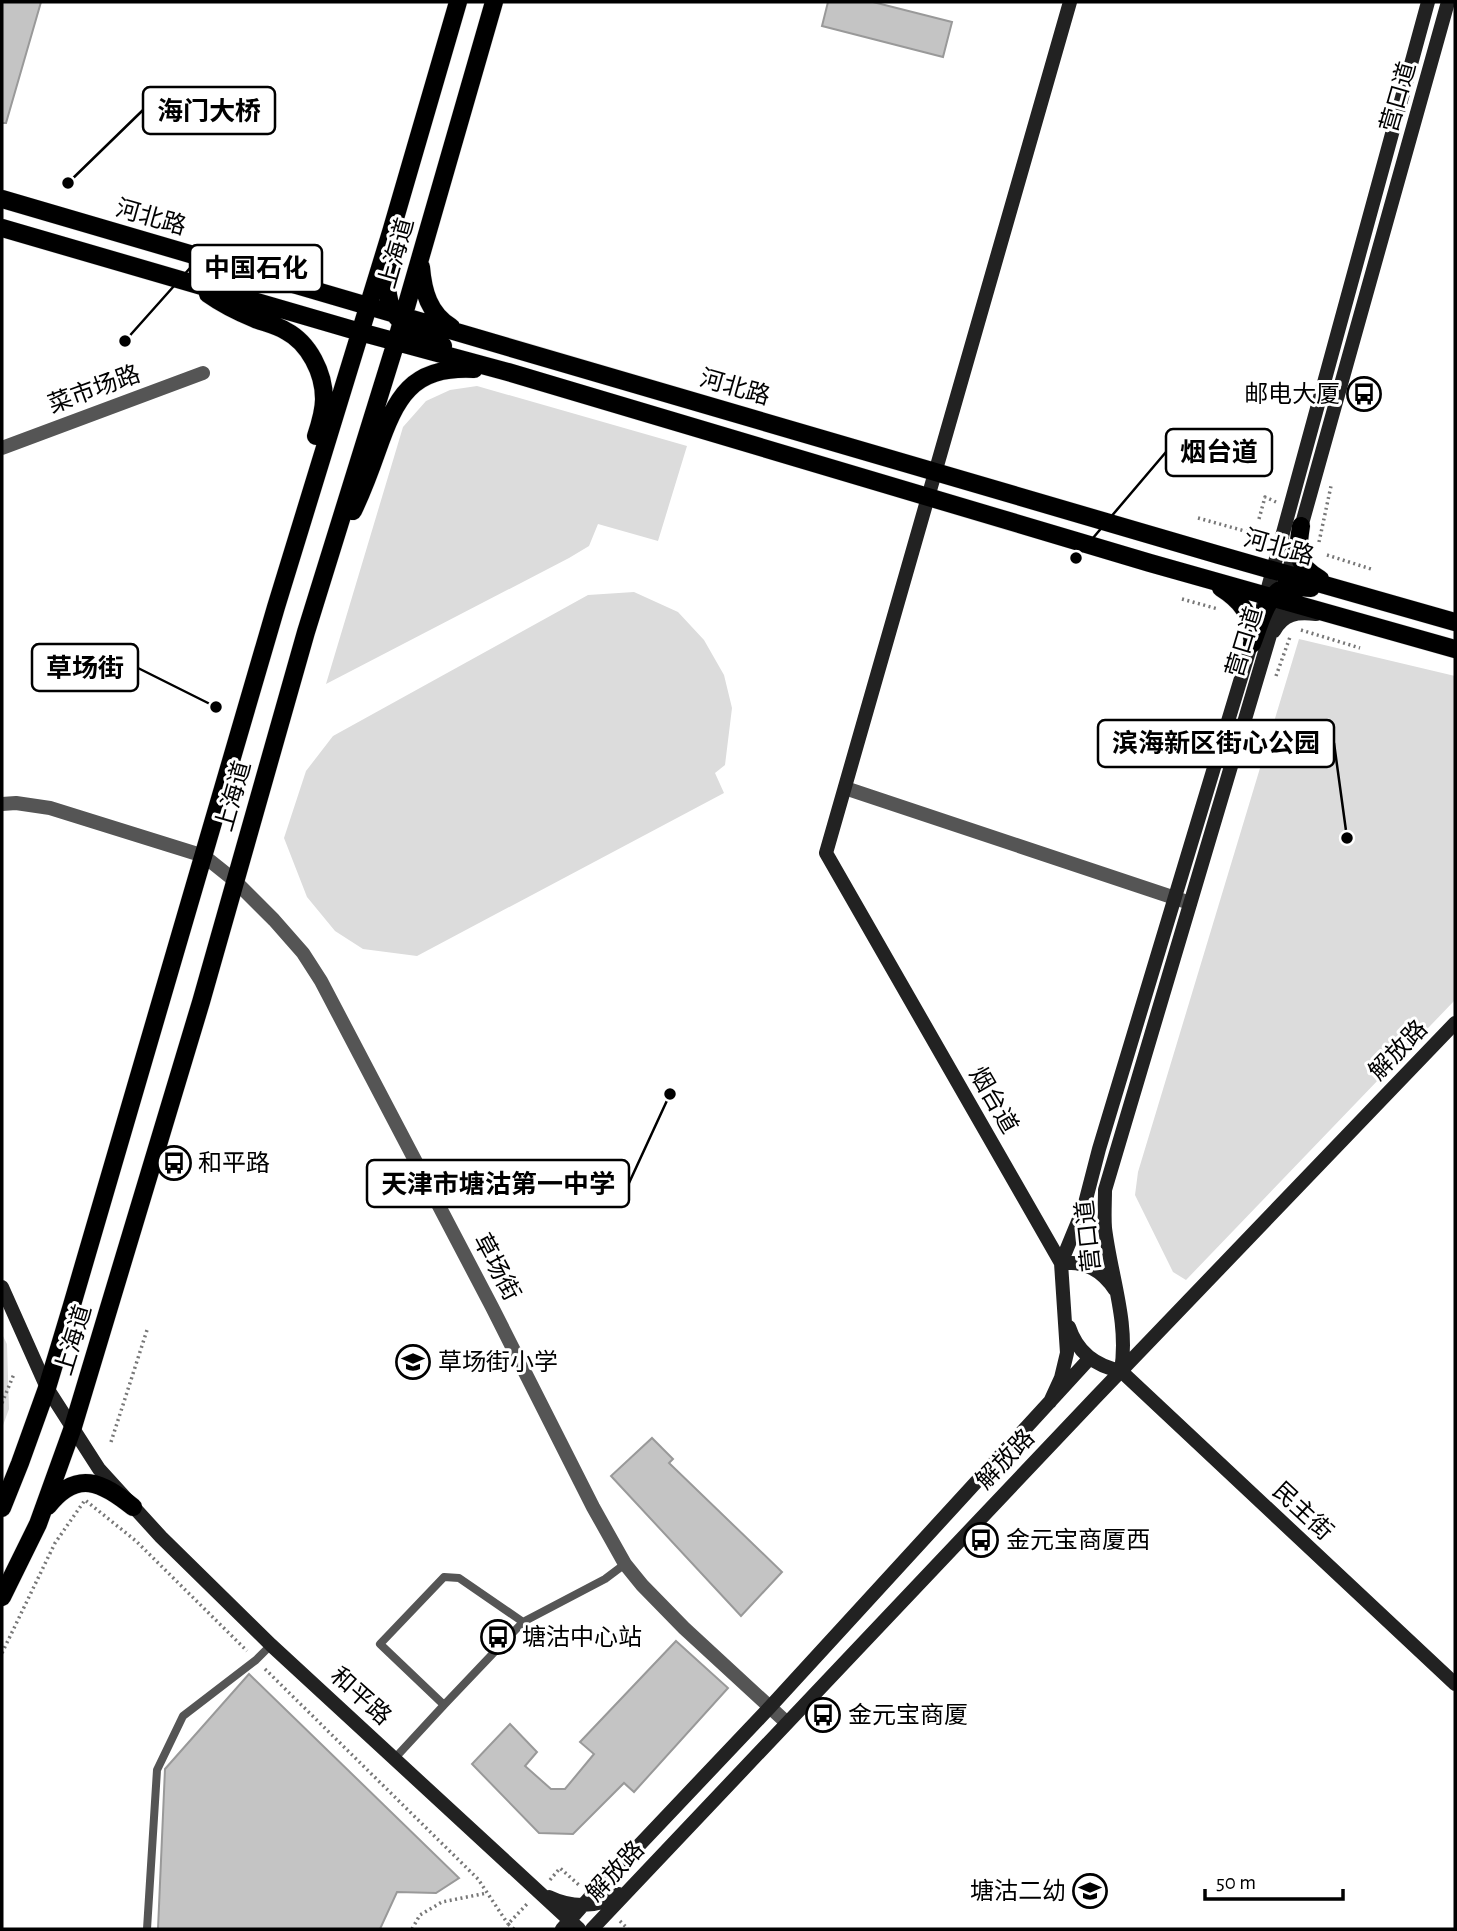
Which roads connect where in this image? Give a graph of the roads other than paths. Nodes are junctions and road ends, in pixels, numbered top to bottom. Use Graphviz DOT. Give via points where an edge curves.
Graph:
graph roads {
  1 [pos="458,2"];
  2 [pos="494,2"];
  3 [pos="1070,2"];
  4 [pos="1429,2"];
  5 [pos="1448,3"];
  6 [pos="2,199"];
  7 [pos="2,228"];
  8 [pos="391,232"];
  9 [pos="423,250"];
  10 [pos="193,284"];
  11 [pos="386,328"];
  12 [pos="463,334"];
  13 [pos="508,372"];
  14 [pos="203,373"];
  15 [pos="2,448"];
  16 [pos="936,471"];
  17 [pos="929,496"];
  18 [pos="1287,521"];
  19 [pos="290,560"];
  20 [pos="324,571"];
  21 [pos="1206,579"];
  22 [pos="1277,588"];
  23 [pos="1342,590"];
  24 [pos="1338,616"];
  25 [pos="1455,622"];
  26 [pos="1259,646"];
  27 [pos="1455,649"];
  28 [pos="845,788"];
  29 [pos="2,804"];
  30 [pos="204,856"];
  31 [pos="234,880"];
  32 [pos="1175,898"];
  33 [pos="1190,903"];
  34 [pos="1455,1023"];
  35 [pos="1061,1263"];
  36 [pos="2,1287"];
  37 [pos="1118,1296"];
  38 [pos="1064,1304"];
  39 [pos="1089,1359"];
  40 [pos="1121,1371"];
  41 [pos="47,1388"];
  42 [pos="1050,1402"];
  43 [pos="73,1427"];
  44 [pos="133,1507"];
  45 [pos="2,1508"];
  46 [pos="38,1524"];
  47 [pos="625,1564"];
  48 [pos="2,1597"];
  49 [pos="523,1622"];
  50 [pos="271,1646"];
  51 [pos="1455,1684"];
  52 [pos="444,1705"];
  53 [pos="770,1707"];
  54 [pos="786,1722"];
  55 [pos="395,1758"];
  56 [pos="635,1884"];
  57 [pos="538,1891"];
  58 [pos="583,1905"];
  59 [pos="570,1926"];
  60 [pos="147,1929"];
  61 [pos="592,1929"];
  1 -- 8 [label="main road, 上海道"];
  2 -- 9 [label="main road, 上海道"];
  3 -- 16 [label="street, 烟台道"];
  4 -- 18 [label="street, 营口道"];
  5 -- 18 [label="street, 营口道"];
  6 -- 11 [label="main road, 河北路" via="310,288"];
  7 -- 10 [label="main road, 河北路"];
  8 -- 11 [label="main road, 上海道"];
  8 -- 11 [label="main road"];
  9 -- 11 [label="main road, 上海道"];
  9 -- 12 [label="main road" via="422,277 430,307"];
  10 -- 11 [label="main road, 河北路"];
  10 -- 19 [label="main road" via="222,304 287,331 299,340 320,377 322,414 296,512"];
  11 -- 12 [label="main road, 河北路"];
  11 -- 13 [label="main road, 河北路"];
  11 -- 19 [label="main road, 上海道" via="340,396"];
  11 -- 20 [label="main road, 上海道" via="374,411"];
  12 -- 16 [label="main road, 河北路"];
  13 -- 17 [label="main road, 河北路"];
  13 -- 20 [label="main road" via="447,370 406,390 387,422 359,499"];
  14 -- 15 [label="street, 菜市场路"];
  16 -- 17 [label="street, 烟台道"];
  16 -- 22 [label="main road, 河北路" via="1219,555"];
  17 -- 21 [label="main road, 河北路"];
  17 -- 28 [label="street, 烟台道"];
  18 -- 22 [label="street, 营口道"];
  18 -- 23 [label="main road" via="1304,568"];
  19 -- 30 [label="main road, 上海道"];
  20 -- 31 [label="main road, 上海道"];
  21 -- 22 [label="main road, 河北路"];
  21 -- 26 [label="main road" via="1243,606"];
  22 -- 23 [label="main road, 河北路"];
  22 -- 24 [label="main road, 河北路"];
  22 -- 26 [label="main road"];
  23 -- 25 [label="main road, 河北路"];
  24 -- 26 [label="street" via="1291,614"];
  24 -- 27 [label="main road, 河北路"];
  26 -- 32 [label="street, 营口道"];
  26 -- 33 [label="street, 营口道"];
  28 -- 32 [label="street"];
  28 -- 35 [label="street, 烟台道" via="826,853"];
  29 -- 30 [label="street, 草场街" via="50,808"];
  30 -- 31 [label="street, 草场街"];
  30 -- 41 [label="main road, 上海道"];
  31 -- 43 [label="main road, 上海道"];
  31 -- 47 [label="street, 草场街" via="303,953 321,981"];
  32 -- 33 [label="street"];
  32 -- 35 [label="street, 营口道" via="1084,1207"];
  33 -- 37 [label="street, 营口道" via="1105,1189 1105,1228"];
  34 -- 40 [label="street, 解放路"];
  35 -- 37 [label="street" via="1098,1270"];
  35 -- 38 [label="street"];
  36 -- 41 [label="street, 和平路"];
  37 -- 40 [label="street, 营口道" via="1124,1353"];
  38 -- 39 [label="street" via="1072,1335"];
  38 -- 42 [label="street" via="1067,1353"];
  39 -- 40 [label="street"];
  39 -- 42 [label="street, 解放路"];
  40 -- 51 [label="street, 民主街"];
  40 -- 54 [label="street, 解放路"];
  41 -- 43 [label="street, 和平路"];
  41 -- 45 [label="main road, 上海道"];
  42 -- 53 [label="street, 解放路"];
  43 -- 44 [label="street, 和平路" via="99,1469"];
  43 -- 46 [label="main road, 上海道"];
  44 -- 46 [label="main road" via="100,1485 87,1482 57,1495"];
  44 -- 50 [label="street, 和平路"];
  46 -- 48 [label="main road, 上海道"];
  47 -- 49 [label="lane"];
  47 -- 53 [label="street, 草场街" via="684,1628"];
  49 -- 52 [label="lane"];
  49 -- 52 [label="lane" via="459,1578 444,1577 389,1634 380,1644"];
  50 -- 55 [label="street, 和平路"];
  50 -- 60 [label="lane" via="183,1716 157,1770"];
  52 -- 55 [label="lane"];
  53 -- 54 [label="street, 草场街"];
  53 -- 58 [label="street, 解放路"];
  54 -- 56 [label="street, 解放路"];
  55 -- 57 [label="street, 和平路"];
  56 -- 58 [label="street" via="606,1901"];
  56 -- 61 [label="street, 解放路"];
  57 -- 58 [label="street" via="559,1902"];
  57 -- 59 [label="street, 和平路"];
  58 -- 59 [label="street, 解放路"];
}
